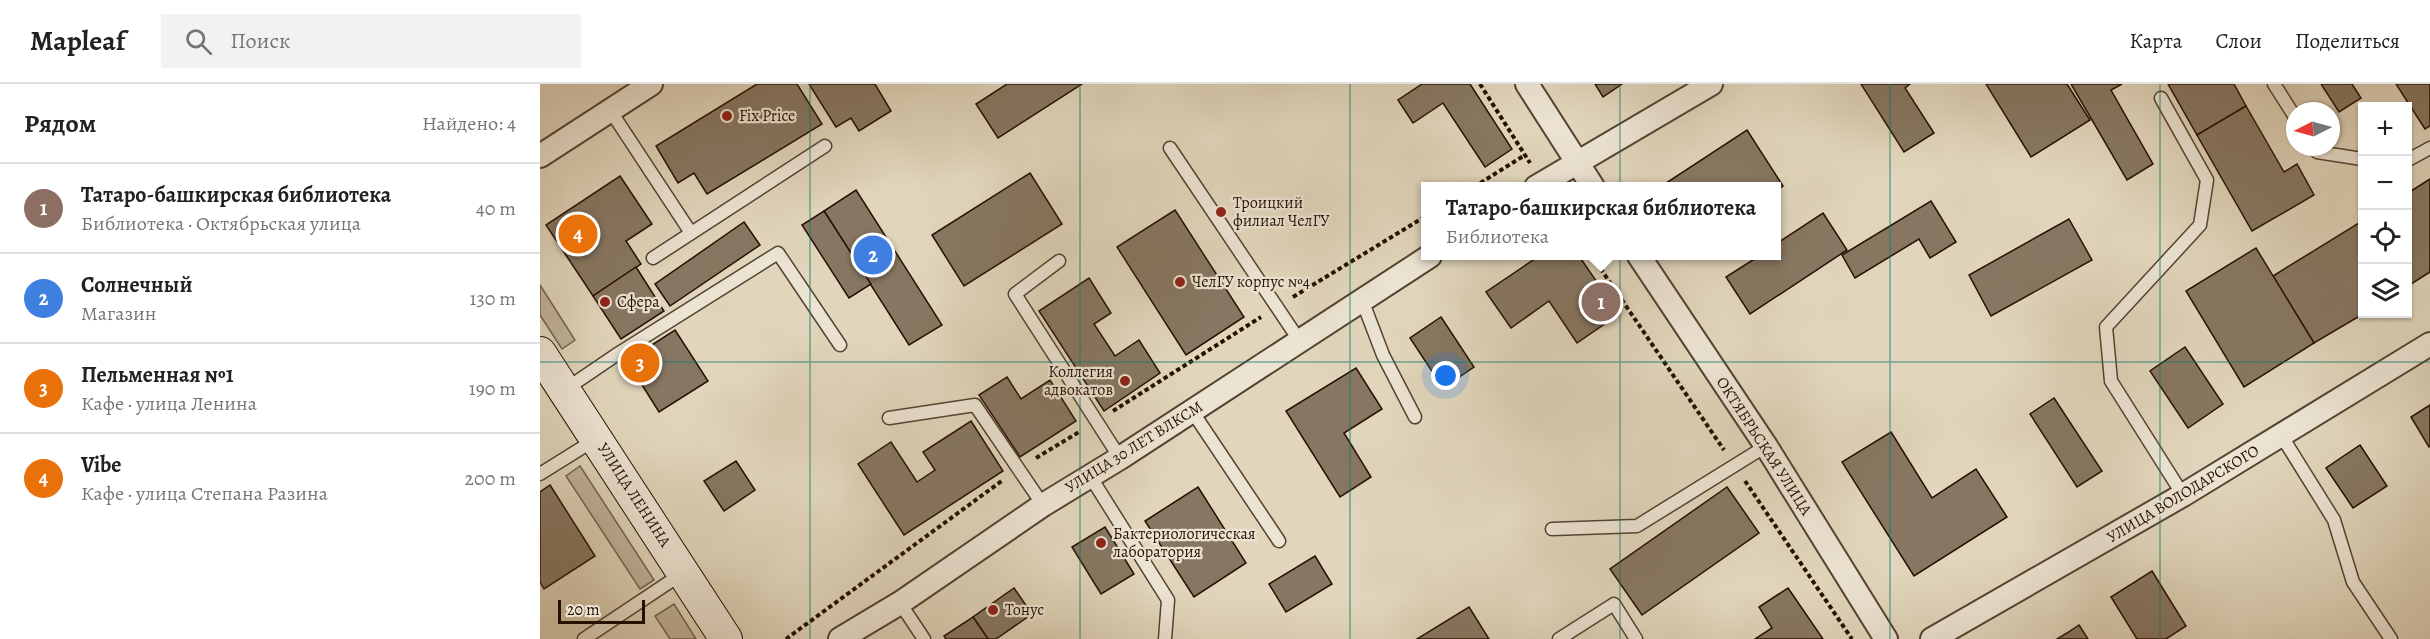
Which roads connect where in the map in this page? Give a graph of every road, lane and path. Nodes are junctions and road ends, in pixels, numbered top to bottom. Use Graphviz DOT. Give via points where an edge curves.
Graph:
graph roads {
  1 [pos="651,84"];
  2 [pos="1480,84"];
  3 [pos="1527,84"];
  4 [pos="1712,84"];
  5 [pos="2274,84"];
  6 [pos="2161,98"];
  7 [pos="2286,103"];
  8 [pos="610,110"];
  9 [pos="825,146"];
  10 [pos="1170,148"];
  11 [pos="2430,148"];
  12 [pos="1525,155"];
  13 [pos="540,156"];
  14 [pos="2340,156"];
  15 [pos="2358,158"];
  16 [pos="2412,158"];
  17 [pos="1577,162"];
  18 [pos="1481,182"];
  19 [pos="1538,182"];
  20 [pos="1542,182"];
  21 [pos="1590,182"];
  22 [pos="691,233"];
  23 [pos="653,258"];
  24 [pos="1422,260"];
  25 [pos="1642,260"];
  26 [pos="1059,261"];
  27 [pos="1362,300"];
  28 [pos="1299,340"];
  29 [pos="2430,344"];
  30 [pos="840,345"];
  31 [pos="540,352"];
  32 [pos="565,390"];
  33 [pos="1192,411"];
  34 [pos="1415,417"];
  35 [pos="889,418"];
  36 [pos="2281,435"];
  37 [pos="597,439"];
  38 [pos="1766,446"];
  39 [pos="1120,458"];
  40 [pos="540,474"];
  41 [pos="1090,476"];
  42 [pos="2183,495"];
  43 [pos="1042,504"];
  44 [pos="1552,529"];
  45 [pos="1279,541"];
  46 [pos="683,572"];
  47 [pos="900,603"];
  48 [pos="584,639"];
  49 [pos="726,639"];
  50 [pos="840,639"];
  51 [pos="924,639"];
  52 [pos="1164,639"];
  53 [pos="1559,639"];
  54 [pos="1636,639"];
  55 [pos="1886,639"];
  56 [pos="1932,639"];
  57 [pos="2391,639"];
  1 -- 8 [label="street"];
  2 -- 12 [label="path"];
  3 -- 17 [label="street"];
  4 -- 17 [label="street"];
  5 -- 7 [label="lane"];
  6 -- 42 [label="lane" via="2207,180 2200,225 2106,327 2111,381"];
  8 -- 13 [label="street"];
  8 -- 22 [label="lane"];
  9 -- 22 [label="lane"];
  10 -- 28 [label="lane"];
  11 -- 16 [label="lane"];
  12 -- 18 [label="path"];
  12 -- 19 [label="path"];
  14 -- 15 [label="lane"];
  17 -- 20 [label="street"];
  17 -- 21 [label="street"];
  22 -- 23 [label="lane"];
  24 -- 27 [label="street, УЛИЦА 30 ЛЕТ ВЛКСМ"];
  25 -- 38 [label="street, ОКТЯБРЬСКАЯ УЛИЦА"];
  26 -- 39 [label="lane" via="1015,294"];
  27 -- 28 [label="street, УЛИЦА 30 ЛЕТ ВЛКСМ"];
  27 -- 34 [label="lane" via="1383,355"];
  28 -- 33 [label="street, УЛИЦА 30 ЛЕТ ВЛКСМ"];
  29 -- 36 [label="street, УЛИЦА ВОЛОДАРСКОГО"];
  30 -- 32 [label="lane" via="778,254"];
  31 -- 32 [label="street, УЛИЦА ЛЕНИНА"];
  32 -- 37 [label="street, УЛИЦА ЛЕНИНА"];
  33 -- 39 [label="street, УЛИЦА 30 ЛЕТ ВЛКСМ"];
  33 -- 45 [label="lane"];
  35 -- 43 [label="lane" via="975,405"];
  36 -- 42 [label="street, УЛИЦА ВОЛОДАРСКОГО"];
  36 -- 57 [label="lane" via="2334,520 2353,582"];
  37 -- 40 [label="lane"];
  37 -- 46 [label="street, УЛИЦА ЛЕНИНА"];
  38 -- 44 [label="lane" via="1637,526"];
  38 -- 55 [label="street, ОКТЯБРЬСКАЯ УЛИЦА"];
  39 -- 41 [label="street, УЛИЦА 30 ЛЕТ ВЛКСМ"];
  41 -- 43 [label="street, УЛИЦА 30 ЛЕТ ВЛКСМ"];
  41 -- 52 [label="lane" via="1168,600"];
  42 -- 56 [label="street, УЛИЦА ВОЛОДАРСКОГО"];
  43 -- 47 [label="street, УЛИЦА 30 ЛЕТ ВЛКСМ"];
  46 -- 48 [label="lane"];
  46 -- 49 [label="street, УЛИЦА ЛЕНИНА"];
  47 -- 50 [label="street, УЛИЦА 30 ЛЕТ ВЛКСМ"];
  47 -- 51 [label="lane"];
  53 -- 54 [label="lane" via="1614,604"];
}
